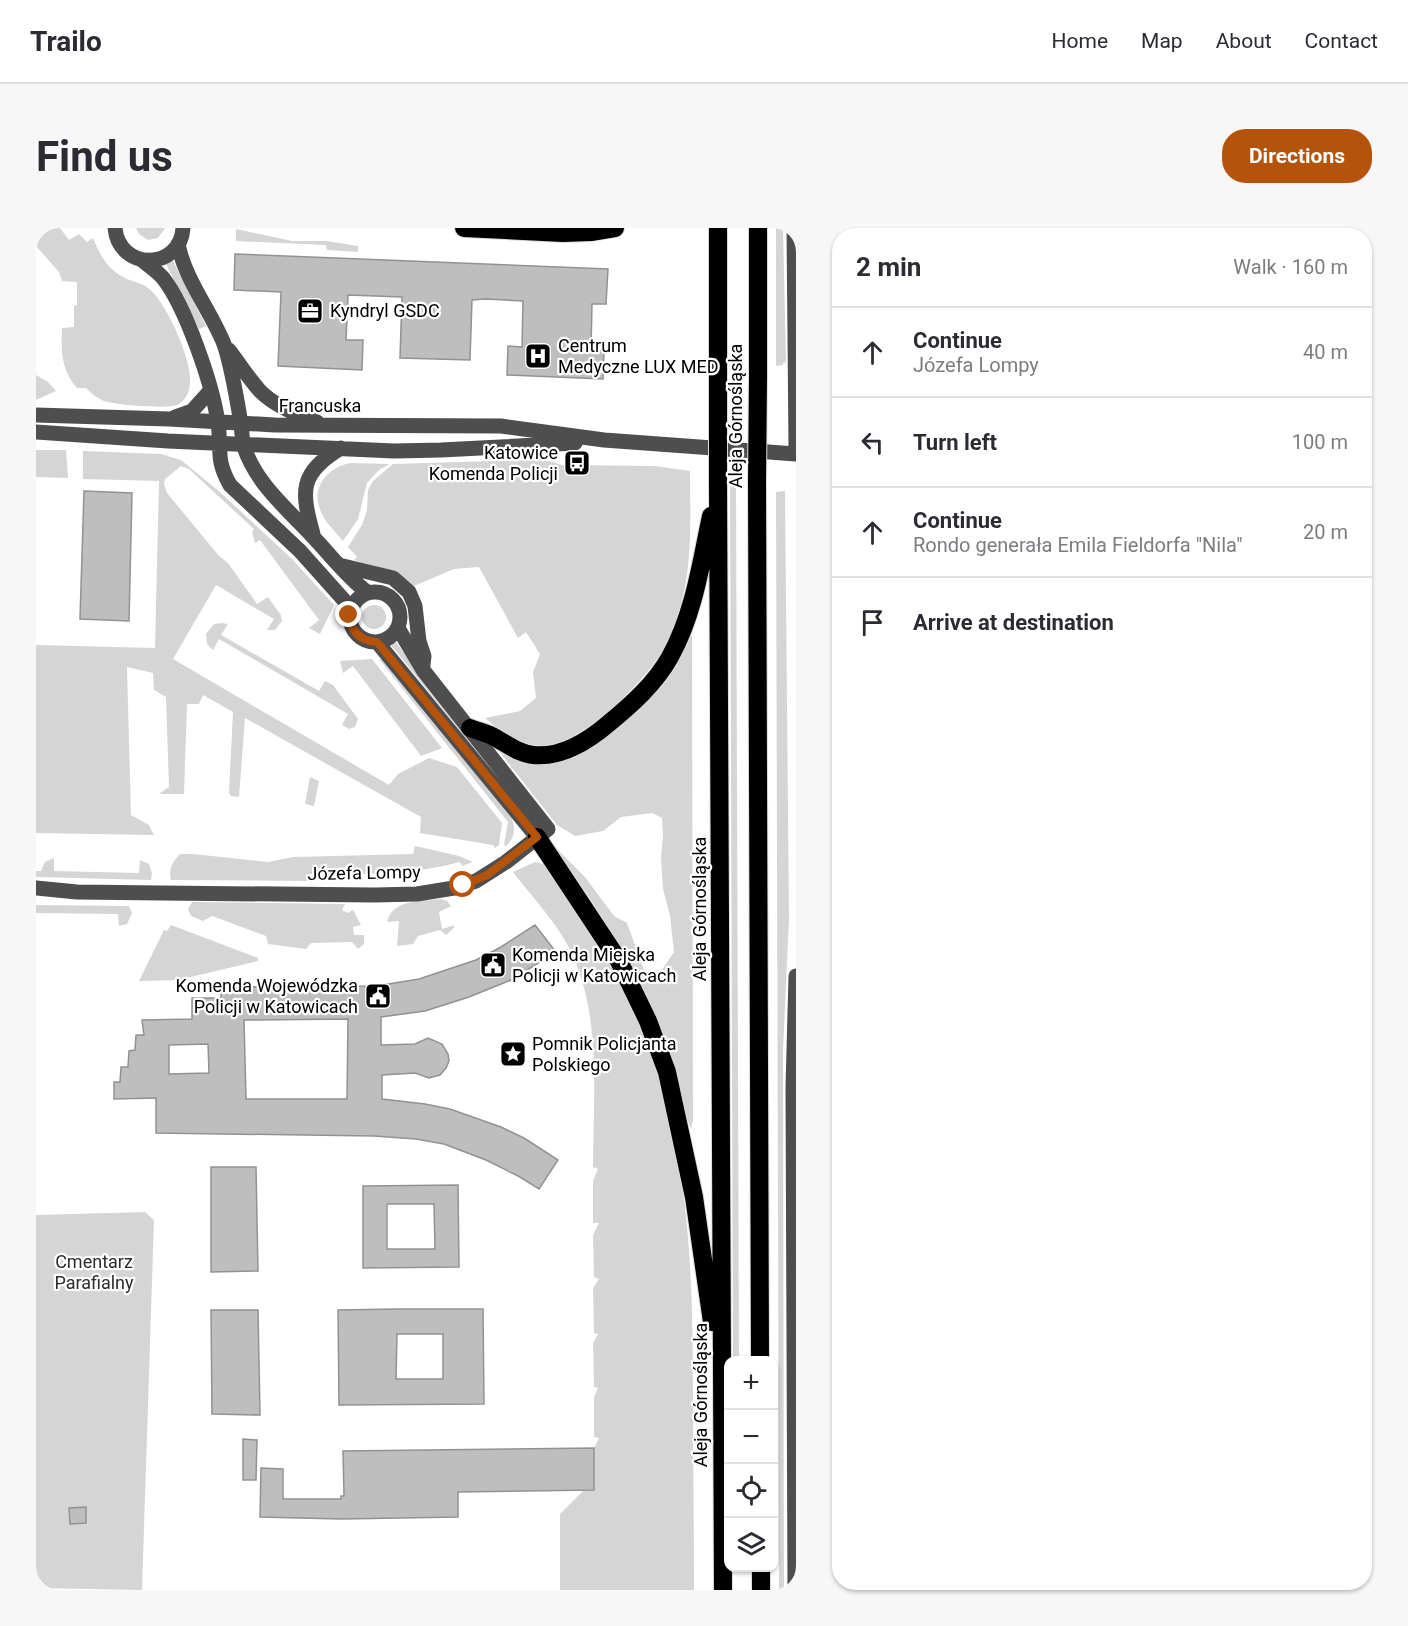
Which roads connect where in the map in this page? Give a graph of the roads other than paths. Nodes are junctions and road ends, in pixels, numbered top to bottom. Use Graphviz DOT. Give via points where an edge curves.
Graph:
graph roads {
  1 [pos="116,228"];
  2 [pos="183,228"];
  3 [pos="464,228"];
  4 [pos="615,228"];
  5 [pos="718,228"];
  6 [pos="758,228"];
  7 [pos="794,228"];
  8 [pos="178,244"];
  9 [pos="142,260"];
  10 [pos="223,344"];
  11 [pos="795,373"];
  12 [pos="210,391"];
  13 [pos="36,415"];
  14 [pos="169,419"];
  15 [pos="218,423"];
  16 [pos="241,424"];
  17 [pos="323,425"];
  18 [pos="36,432"];
  19 [pos="604,440"];
  20 [pos="219,443"];
  21 [pos="243,444"];
  22 [pos="341,448"];
  23 [pos="796,448"];
  24 [pos="796,454"];
  25 [pos="718,483"];
  26 [pos="314,537"];
  27 [pos="339,565"];
  28 [pos="367,592"];
  29 [pos="351,608"];
  30 [pos="398,628"];
  31 [pos="377,642"];
  32 [pos="423,670"];
  33 [pos="470,728"];
  34 [pos="537,837"];
  35 [pos="36,888"];
  36 [pos="796,976"];
  37 [pos="796,1071"];
  38 [pos="793,1088"];
  39 [pos="760,1356"];
  40 [pos="722,1386"];
  41 [pos="761,1572"];
  42 [pos="723,1590"];
  43 [pos="761,1590"];
  44 [pos="795,1590"];
  1 -- 9 [label="street" via="123,249"];
  2 -- 8 [label="street"];
  3 -- 4 [label="highway" via="563,233"];
  5 -- 25 [label="highway, Aleja Górnośląska, bridge"];
  6 -- 39 [label="highway, Aleja Górnośląska, bridge"];
  7 -- 11 [label="street"];
  8 -- 9 [label="street" via="163,258"];
  8 -- 10 [label="street"];
  9 -- 12 [label="street" via="169,288 186,321"];
  10 -- 16 [label="street"];
  10 -- 17 [label="street" via="269,399"];
  11 -- 23 [label="street"];
  12 -- 14 [label="street" via="192,411"];
  12 -- 15 [label="street"];
  13 -- 14 [label="street, Francuska"];
  14 -- 15 [label="street, Francuska"];
  15 -- 16 [label="street, Francuska"];
  15 -- 20 [label="street"];
  16 -- 17 [label="street, Francuska"];
  16 -- 21 [label="street"];
  17 -- 19 [label="street, Francuska" via="501,426"];
  18 -- 20 [label="street, Francuska"];
  19 -- 22 [label="street, Francuska" via="441,450"];
  19 -- 24 [label="street, Francuska"];
  20 -- 21 [label="street, Francuska"];
  20 -- 29 [label="street" via="222,471 230,485 300,551"];
  21 -- 22 [label="street, Francuska"];
  21 -- 26 [label="street" via="262,482"];
  22 -- 26 [label="street" via="319,462 306,485"];
  25 -- 33 [label="highway" via="695,589 681,633 669,658 633,702 593,736 549,754 522,753"];
  25 -- 40 [label="highway, Aleja Górnośląska"];
  26 -- 27 [label="street"];
  27 -- 28 [label="street" via="349,579"];
  27 -- 32 [label="street" via="393,578 409,592 415,606"];
  28 -- 29 [label="street"];
  28 -- 30 [label="street" via="391,597 399,611"];
  29 -- 31 [label="street" via="353,631 358,637"];
  30 -- 31 [label="street" via="389,638"];
  30 -- 32 [label="street"];
  31 -- 34 [label="street"];
  32 -- 33 [label="street"];
  33 -- 34 [label="street" via="548,829"];
  34 -- 35 [label="street, Józefa Lompy" via="476,880 417,894 77,892"];
  34 -- 40 [label="highway" via="619,961 667,1072 694,1197"];
  36 -- 38 [label="street"];
  37 -- 38 [label="street"];
  38 -- 44 [label="street"];
  40 -- 42 [label="highway, Aleja Górnośląska"];
  41 -- 43 [label="highway"];
}
